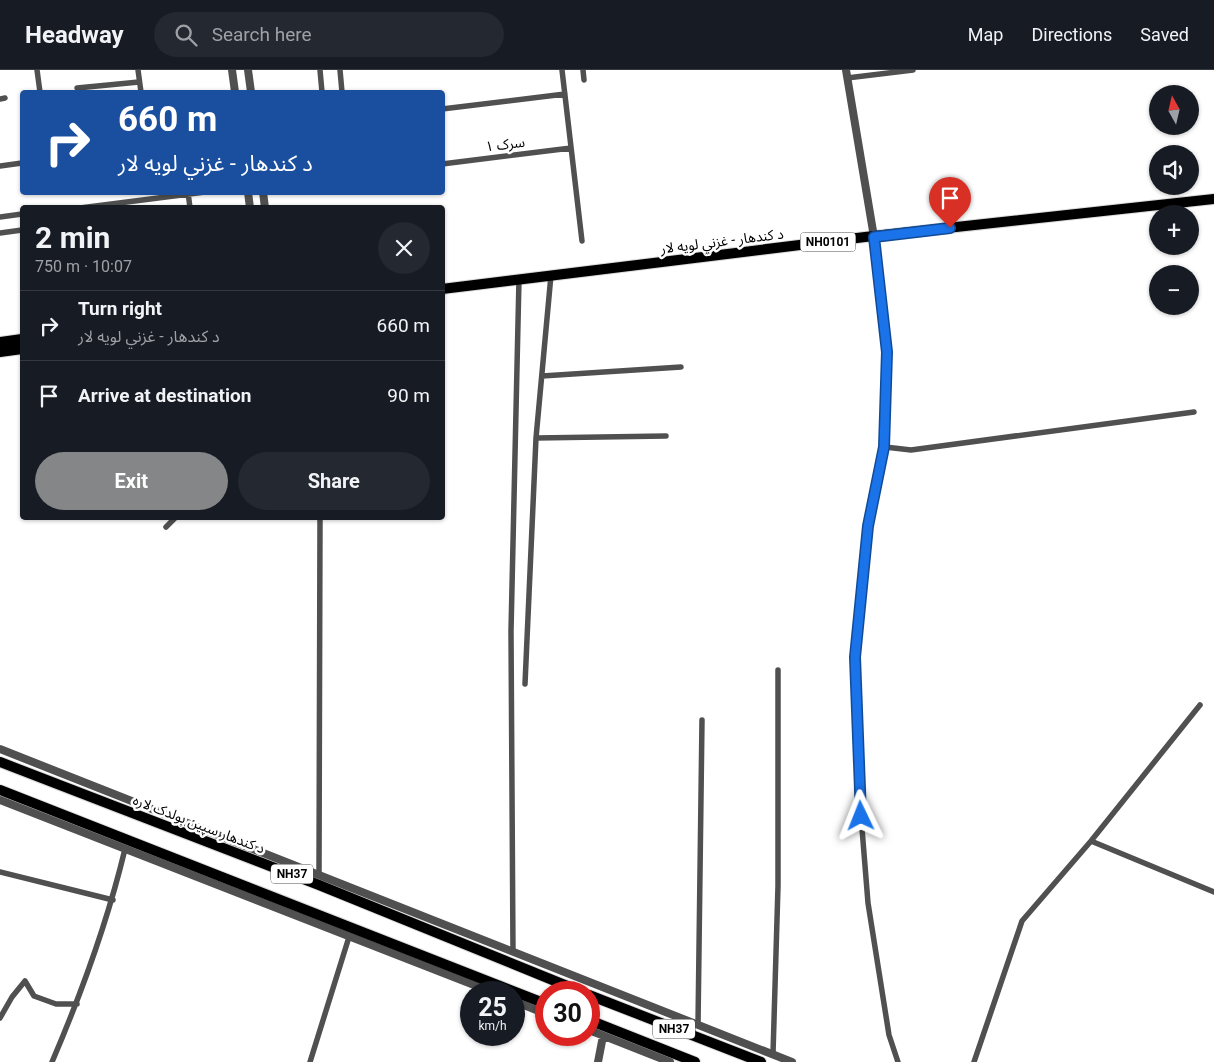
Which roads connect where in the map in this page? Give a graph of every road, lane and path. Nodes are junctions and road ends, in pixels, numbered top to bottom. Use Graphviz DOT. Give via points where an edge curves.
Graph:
graph roads {
  1 [pos="37,70"];
  2 [pos="138,70"];
  3 [pos="232,70"];
  4 [pos="248,70"];
  5 [pos="320,70"];
  6 [pos="340,70"];
  7 [pos="562,70"];
  8 [pos="583,70"];
  9 [pos="912,70"];
  10 [pos="846,74"];
  11 [pos="584,80"];
  12 [pos="139,82"];
  13 [pos="77,88"];
  14 [pos="40,90"];
  15 [pos="141,90"];
  16 [pos="235,90"];
  17 [pos="251,90"];
  18 [pos="322,90"];
  19 [pos="342,90"];
  20 [pos="565,94"];
  21 [pos="445,110"];
  22 [pos="571,148"];
  23 [pos="20,163"];
  24 [pos="445,164"];
  25 [pos="0,166"];
  26 [pos="174,195"];
  27 [pos="1214,199"];
  28 [pos="102,205"];
  29 [pos="20,214"];
  30 [pos="0,217"];
  31 [pos="20,230"];
  32 [pos="0,233"];
  33 [pos="874,237"];
  34 [pos="582,242"];
  35 [pos="551,275"];
  36 [pos="519,279"];
  37 [pos="445,289"];
  38 [pos="20,340"];
  39 [pos="0,342"];
  40 [pos="20,349"];
  41 [pos="0,352"];
  42 [pos="681,367"];
  43 [pos="542,376"];
  44 [pos="1194,412"];
  45 [pos="666,436"];
  46 [pos="536,438"];
  47 [pos="884,447"];
  48 [pos="173,520"];
  49 [pos="320,520"];
  50 [pos="166,527"];
  51 [pos="778,670"];
  52 [pos="525,684"];
  53 [pos="1200,705"];
  54 [pos="702,720"];
  55 [pos="0,749"];
  56 [pos="0,762"];
  57 [pos="0,790"];
  58 [pos="0,800"];
  59 [pos="1091,841"];
  60 [pos="125,849"];
  61 [pos="0,872"];
  62 [pos="319,875"];
  63 [pos="1214,892"];
  64 [pos="113,900"];
  65 [pos="349,937"];
  66 [pos="513,952"];
  67 [pos="463,981"];
  68 [pos="555,981"];
  69 [pos="600,999"];
  70 [pos="535,1000"];
  71 [pos="77,1004"];
  72 [pos="0,1018"];
  73 [pos="600,1024"];
  74 [pos="698,1025"];
  75 [pos="600,1035"];
  76 [pos="603,1036"];
  77 [pos="773,1054"];
  78 [pos="52,1062"];
  79 [pos="310,1062"];
  80 [pos="598,1062"];
  81 [pos="670,1062"];
  82 [pos="695,1062"];
  83 [pos="760,1062"];
  84 [pos="792,1062"];
  85 [pos="898,1062"];
  86 [pos="974,1062"];
  1 -- 14 [label="street"];
  2 -- 12 [label="street"];
  3 -- 16 [label="street"];
  4 -- 17 [label="street"];
  5 -- 18 [label="street"];
  6 -- 19 [label="street"];
  7 -- 20 [label="street"];
  8 -- 11 [label="street"];
  9 -- 10 [label="street"];
  10 -- 33 [label="street"];
  12 -- 13 [label="street"];
  12 -- 15 [label="street"];
  20 -- 21 [label="street"];
  20 -- 22 [label="street"];
  22 -- 24 [label="street, سرک ۱"];
  22 -- 34 [label="street"];
  23 -- 25 [label="street"];
  26 -- 28 [label="street"];
  27 -- 33 [label="highway, د کندهار - غزني لويه لار / NH0101"];
  29 -- 30 [label="street"];
  31 -- 32 [label="street"];
  33 -- 35 [label="highway, د کندهار - غزني لويه لار / NH0101"];
  33 -- 47 [label="street" via="887,352"];
  35 -- 36 [label="highway, د کندهار - غزني لويه لار / NH0101"];
  35 -- 43 [label="street"];
  36 -- 37 [label="highway, د کندهار - غزني لويه لار / NH0101"];
  36 -- 66 [label="street" via="511,630"];
  38 -- 39 [label="highway"];
  40 -- 41 [label="highway"];
  42 -- 43 [label="street"];
  43 -- 46 [label="street"];
  44 -- 47 [label="street" via="911,450"];
  45 -- 46 [label="street"];
  46 -- 52 [label="street"];
  47 -- 85 [label="street" via="868,526 855,657 868,903 889,1035"];
  48 -- 50 [label="street"];
  49 -- 62 [label="street"];
  51 -- 77 [label="street" via="778,886"];
  53 -- 59 [label="street"];
  54 -- 74 [label="street"];
  55 -- 62 [label="street"];
  56 -- 68 [label="highway, د کندهار سپین بولدک لاره / NH37" via="319,885"];
  57 -- 70 [label="highway, NH37"];
  58 -- 60 [label="street"];
  59 -- 63 [label="street"];
  59 -- 86 [label="street" via="1022,921"];
  60 -- 64 [label="street"];
  60 -- 65 [label="street"];
  61 -- 64 [label="street"];
  62 -- 66 [label="street"];
  64 -- 71 [label="street"];
  65 -- 67 [label="street"];
  65 -- 79 [label="street"];
  66 -- 74 [label="street"];
  69 -- 83 [label="highway, NH37"];
  71 -- 72 [label="street" via="56,1004 34,996 25,981"];
  71 -- 78 [label="street"];
  73 -- 82 [label="highway, NH37"];
  74 -- 77 [label="street"];
  75 -- 76 [label="street"];
  76 -- 80 [label="street"];
  76 -- 81 [label="street"];
  77 -- 84 [label="street"];
}
